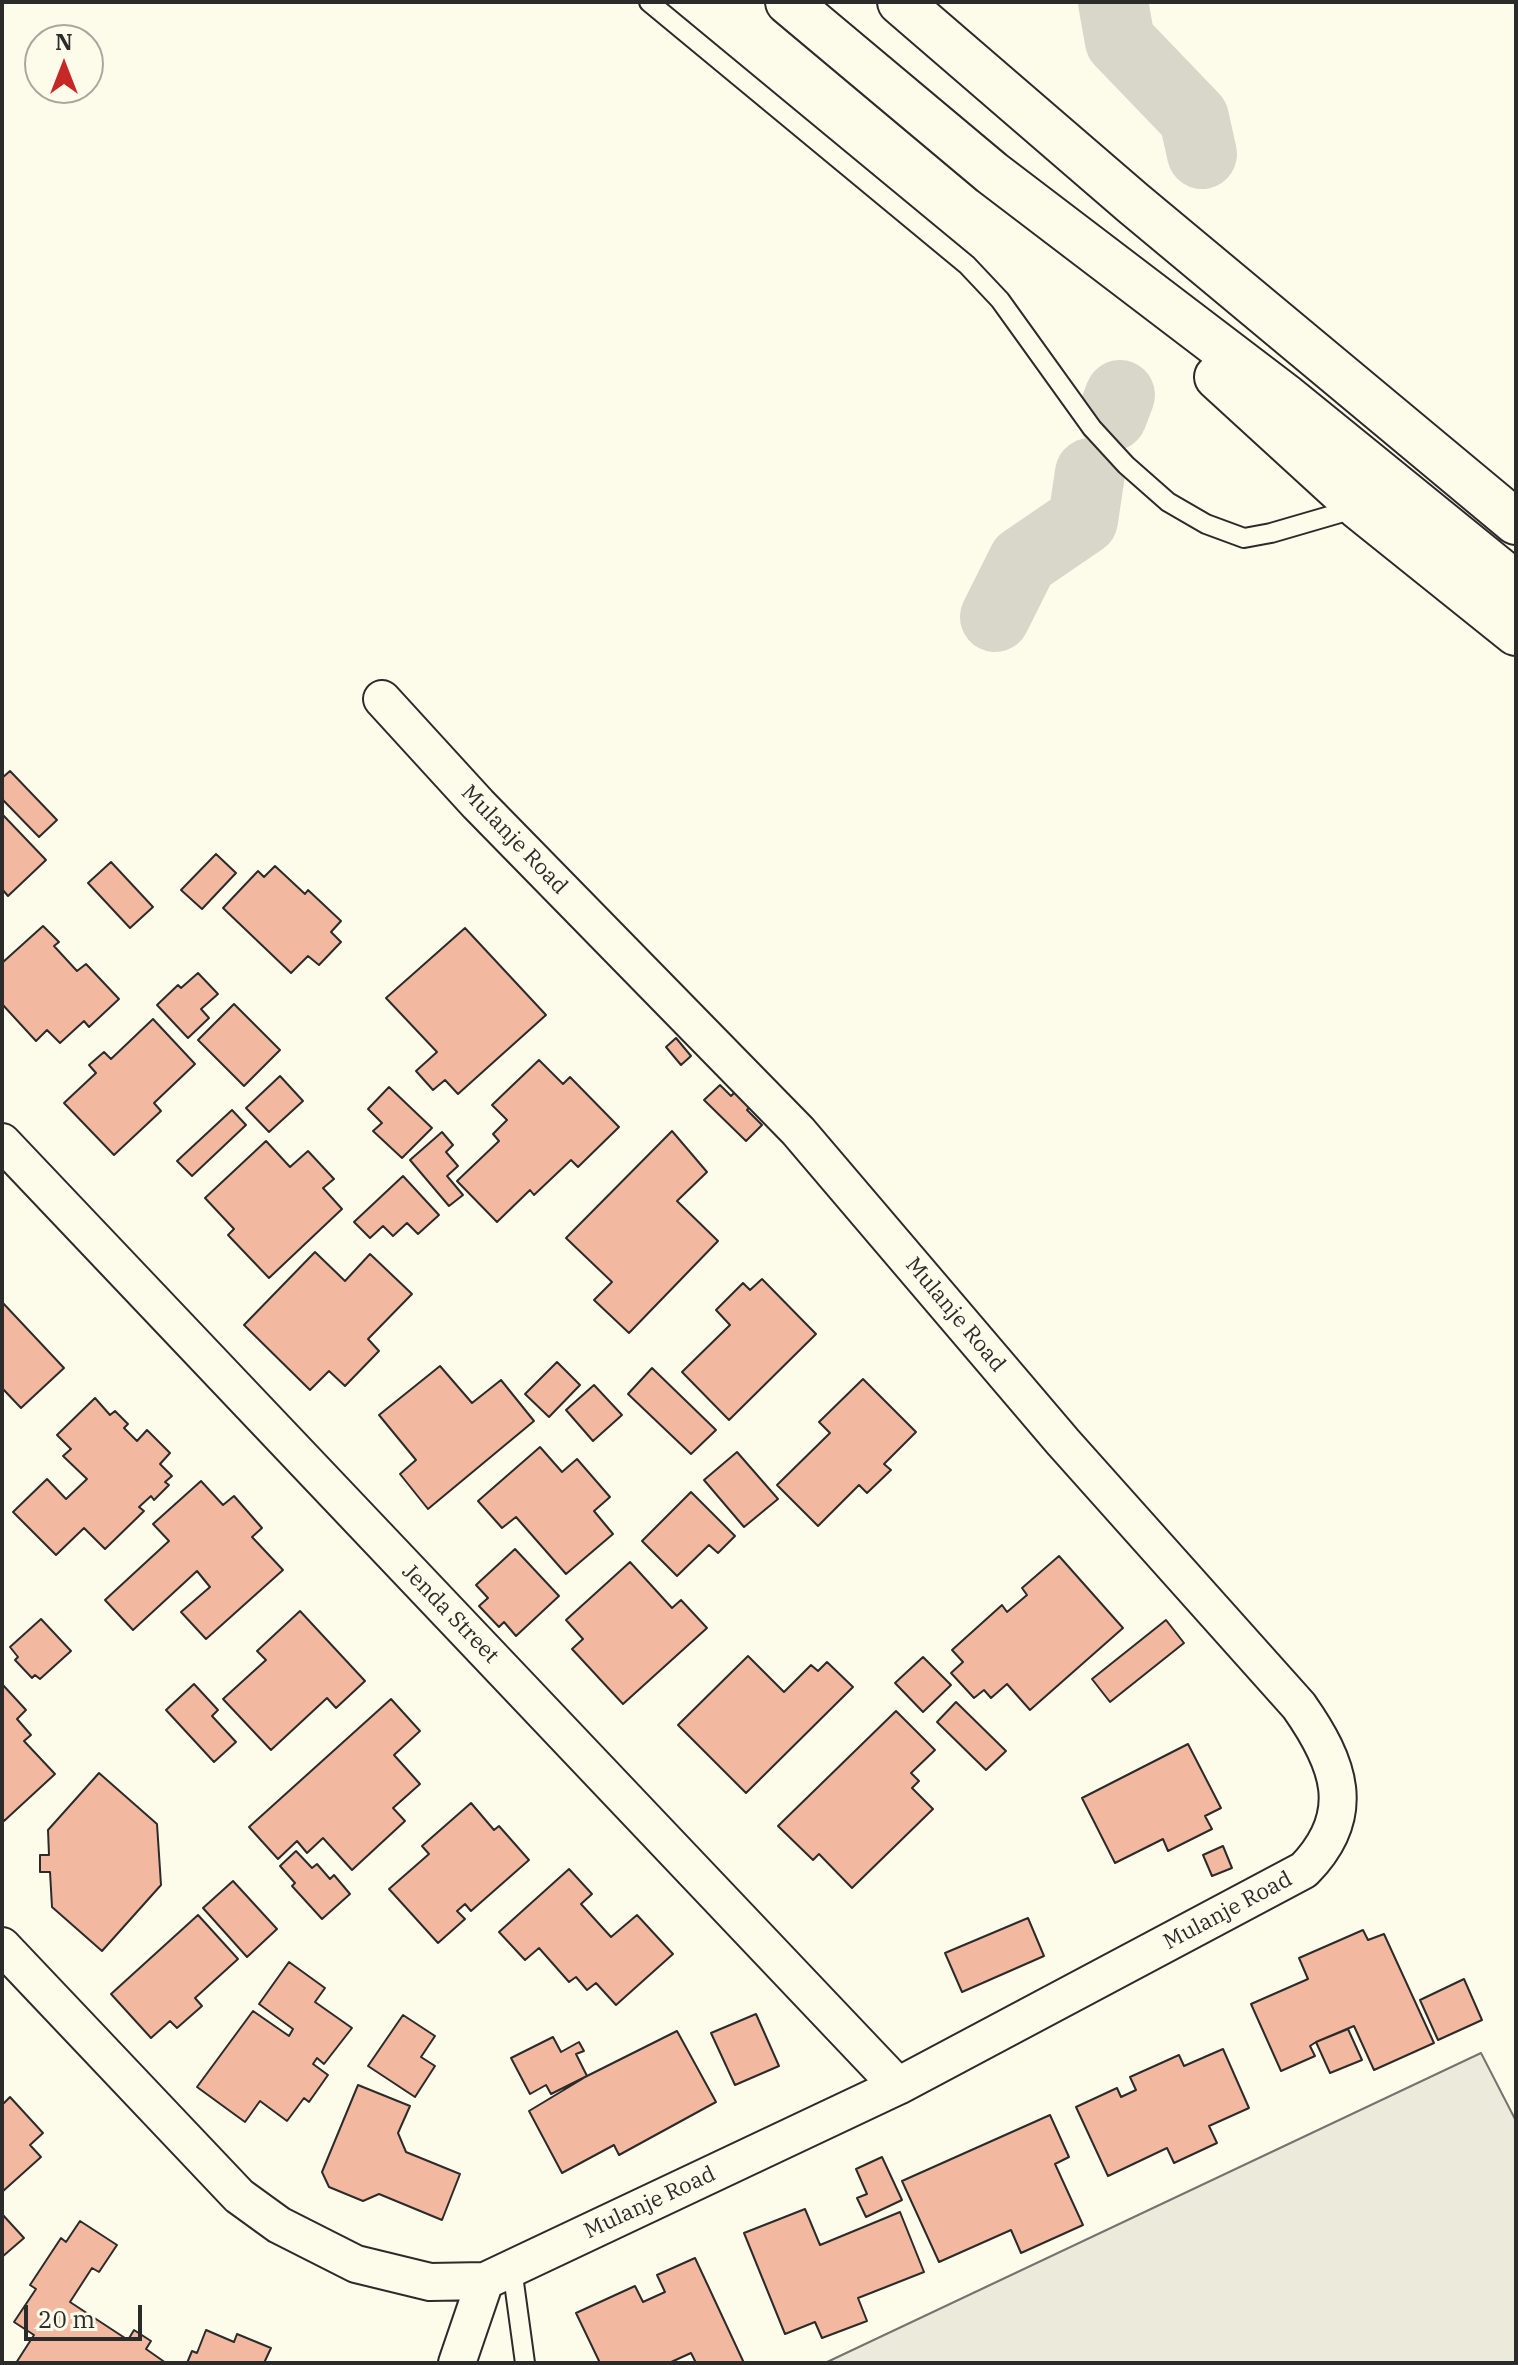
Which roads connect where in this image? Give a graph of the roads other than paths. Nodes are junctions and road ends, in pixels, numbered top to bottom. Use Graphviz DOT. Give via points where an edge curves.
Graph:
graph roads {
  1 [pos="649,2"];
  2 [pos="788,2"];
  3 [pos="900,2"];
  4 [pos="992,173"];
  5 [pos="1359,507"];
  6 [pos="1516,522"];
  7 [pos="1516,584"];
  8 [pos="1516,633"];
  9 [pos="382,699"];
  10 [pos="2,1142"];
  11 [pos="2,1946"];
  12 [pos="898,2086"];
  13 [pos="499,2275"];
  14 [pos="457,2363"];
  15 [pos="525,2363"];
  1 -- 5 [label="lane" via="967,265 1000,300 1092,428 1168,502 1244,538"];
  2 -- 4 [label="main road"];
  3 -- 6 [label="main road"];
  4 -- 5 [label="main road"];
  4 -- 7 [label="main road" via="1286,397"];
  5 -- 8 [label="main road"];
  9 -- 12 [label="street, Mulanje Road" via="798,1131 1063,1442 1299,1706 1331,1762 1338,1796 1333,1833 1304,1870"];
  10 -- 12 [label="street, Jenda Street"];
  11 -- 13 [label="street, Mulanje Road" via="239,2196 279,2225 356,2264 430,2282"];
  12 -- 13 [label="street, Mulanje Road"];
  13 -- 14 [label="street"];
  13 -- 15 [label="lane"];
}
